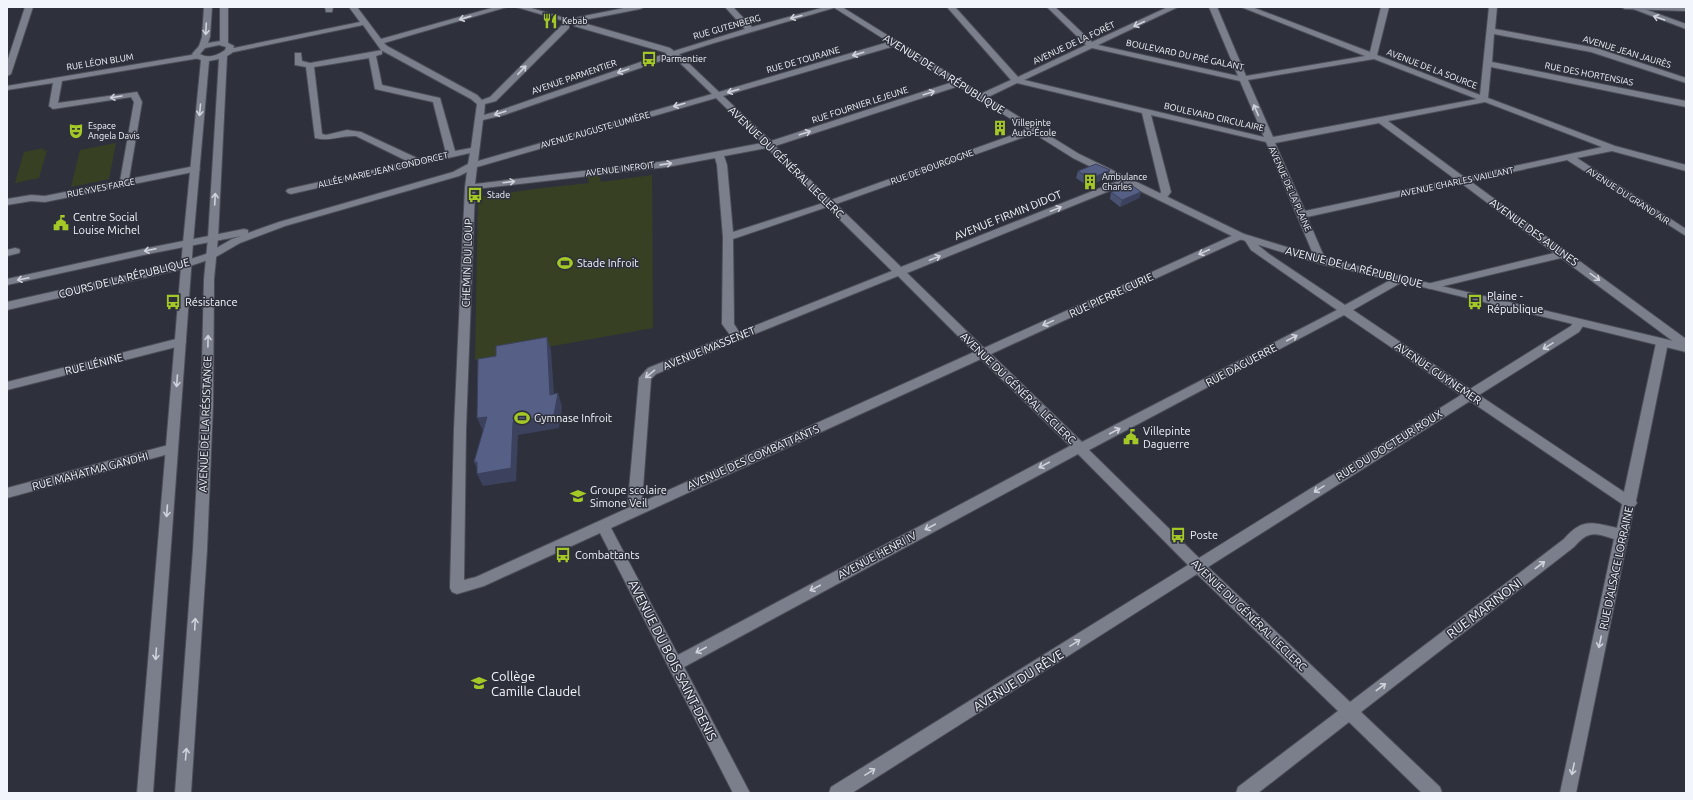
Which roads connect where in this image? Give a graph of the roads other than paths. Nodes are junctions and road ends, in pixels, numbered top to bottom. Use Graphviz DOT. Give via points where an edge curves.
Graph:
graph roads {
  1 [pos="30,7"];
  2 [pos="208,7"];
  3 [pos="224,7"];
  4 [pos="353,7"];
  5 [pos="502,7"];
  6 [pos="520,7"];
  7 [pos="640,7"];
  8 [pos="729,7"];
  9 [pos="833,7"];
  10 [pos="837,7"];
  11 [pos="951,7"];
  12 [pos="1051,7"];
  13 [pos="1174,7"];
  14 [pos="1213,7"];
  15 [pos="1245,7"];
  16 [pos="1386,7"];
  17 [pos="1493,7"];
  18 [pos="1625,7"];
  19 [pos="1632,7"];
  20 [pos="1686,9"];
  21 [pos="362,20"];
  22 [pos="565,22"];
  23 [pos="578,22"];
  24 [pos="1686,27"];
  25 [pos="750,30"];
  26 [pos="1491,30"];
  27 [pos="380,42"];
  28 [pos="895,43"];
  29 [pos="1092,46"];
  30 [pos="202,47"];
  31 [pos="15,49"];
  32 [pos="226,49"];
  33 [pos="386,49"];
  34 [pos="7,50"];
  35 [pos="673,54"];
  36 [pos="298,55"];
  37 [pos="372,55"];
  38 [pos="201,57"];
  39 [pos="1373,57"];
  40 [pos="1488,64"];
  41 [pos="310,65"];
  42 [pos="7,74"];
  43 [pos="58,79"];
  44 [pos="1242,79"];
  45 [pos="1017,81"];
  46 [pos="1686,81"];
  47 [pos="959,83"];
  48 [pos="7,88"];
  49 [pos="717,95"];
  50 [pos="981,97"];
  51 [pos="1484,100"];
  52 [pos="481,103"];
  53 [pos="1686,104"];
  54 [pos="1146,112"];
  55 [pos="480,118"];
  56 [pos="1381,120"];
  57 [pos="1035,130"];
  58 [pos="1268,140"];
  59 [pos="768,145"];
  60 [pos="1612,148"];
  61 [pos="476,149"];
  62 [pos="451,154"];
  63 [pos="719,154"];
  64 [pos="1570,158"];
  65 [pos="417,162"];
  66 [pos="472,166"];
  67 [pos="1686,168"];
  68 [pos="195,169"];
  69 [pos="1126,181"];
  70 [pos="1464,181"];
  71 [pos="124,183"];
  72 [pos="470,187"];
  73 [pos="291,191"];
  74 [pos="1162,198"];
  75 [pos="7,202"];
  76 [pos="828,204"];
  77 [pos="1301,215"];
  78 [pos="282,224"];
  79 [pos="1686,233"];
  80 [pos="728,237"];
  81 [pos="213,238"];
  82 [pos="1244,238"];
  83 [pos="188,243"];
  84 [pos="1563,254"];
  85 [pos="210,256"];
  86 [pos="1321,261"];
  87 [pos="187,264"];
  88 [pos="899,272"];
  89 [pos="1400,279"];
  90 [pos="7,282"];
  91 [pos="1431,286"];
  92 [pos="7,306"];
  93 [pos="1345,310"];
  94 [pos="1578,323"];
  95 [pos="737,337"];
  96 [pos="180,342"];
  97 [pos="1662,342"];
  98 [pos="1686,345"];
  99 [pos="1686,348"];
  100 [pos="982,353"];
  101 [pos="7,386"];
  102 [pos="1470,394"];
  103 [pos="1079,448"];
  104 [pos="172,449"];
  105 [pos="7,493"];
  106 [pos="1630,502"];
  107 [pos="638,510"];
  108 [pos="603,526"];
  109 [pos="1622,535"];
  110 [pos="1198,566"];
  111 [pos="457,588"];
  112 [pos="674,664"];
  113 [pos="1350,711"];
  114 [pos="145,793"];
  115 [pos="183,793"];
  116 [pos="742,793"];
  117 [pos="837,793"];
  118 [pos="1244,793"];
  119 [pos="1434,793"];
  120 [pos="1568,793"];
  1 -- 31 [label="street"];
  2 -- 30 [label="street, one-way" via="206,37"];
  3 -- 32 [label="street, AVENUE DE LA RÉSISTANCE"];
  4 -- 21 [label="street"];
  5 -- 27 [label="street, one-way"];
  6 -- 22 [label="street"];
  7 -- 23 [label="street"];
  8 -- 25 [label="street"];
  9 -- 25 [label="street, RUE GUTENBERG, one-way"];
  10 -- 28 [label="street, AVENUE DE LA RÉPUBLIQUE"];
  11 -- 45 [label="street"];
  12 -- 29 [label="street"];
  13 -- 29 [label="street, AVENUE DE LA FORÊT, one-way"];
  14 -- 44 [label="street, AVENUE DE LA PLAINE"];
  15 -- 39 [label="street, AVENUE DE LA SOURCE"];
  16 -- 39 [label="street"];
  17 -- 26 [label="street"];
  18 -- 19 [label="street"];
  19 -- 20 [label="street"];
  24 -- 19 [label="street, one-way"];
  21 -- 27 [label="street"];
  21 -- 32 [label="street" via="258,46"];
  22 -- 23 [label="street" via="572,17"];
  52 -- 22 [label="street, one-way" via="494,99"];
  23 -- 35 [label="street, AVENUE DU GÉNÉRAL LECLERC"];
  25 -- 35 [label="street, RUE GUTENBERG"];
  26 -- 40 [label="street"];
  26 -- 46 [label="street, AVENUE JEAN JAURÈS" via="1593,50"];
  27 -- 33 [label="street"];
  28 -- 47 [label="street, AVENUE DE LA RÉPUBLIQUE"];
  28 -- 49 [label="street, RUE DE TOURAINE, one-way"];
  29 -- 44 [label="street, BOULEVARD DU PRÉ GALANT"];
  29 -- 45 [label="street, AVENUE DE LA FORÊT"];
  30 -- 32 [label="street" via="213,44"];
  30 -- 38 [label="street" via="196,52"];
  31 -- 34 [label="street"];
  31 -- 42 [label="street"];
  32 -- 38 [label="street"];
  81 -- 32 [label="street, AVENUE DE LA RÉSISTANCE, one-way"];
  33 -- 37 [label="street"];
  33 -- 52 [label="street"];
  35 -- 49 [label="street, AVENUE DU GÉNÉRAL LECLERC"];
  35 -- 55 [label="street, AVENUE PARMENTIER, one-way"];
  36 -- 41 [label="street" via="298,63"];
  37 -- 41 [label="street"];
  37 -- 62 [label="street" via="378,87 437,100"];
  38 -- 43 [label="street, RUE LÉON BLUM"];
  38 -- 68 [label="street, one-way"];
  39 -- 44 [label="street, BOULEVARD DU PRÉ GALANT"];
  39 -- 51 [label="street, AVENUE DE LA SOURCE"];
  40 -- 51 [label="street"];
  40 -- 53 [label="street, RUE DES HORTENSIAS"];
  41 -- 65 [label="street" via="318,136 326,138 347,133 358,134"];
  43 -- 48 [label="street, RUE LÉON BLUM"];
  71 -- 43 [label="street, one-way" via="138,102 134,94 53,106"];
  58 -- 44 [label="street, AVENUE DE LA PLAINE, one-way"];
  45 -- 50 [label="street, AVENUE DE LA FORÊT"];
  45 -- 54 [label="street, BOULEVARD CIRCULAIRE"];
  47 -- 50 [label="street, AVENUE DE LA RÉPUBLIQUE"];
  59 -- 47 [label="street, RUE FOURNIER LEJEUNE, one-way"];
  49 -- 59 [label="street, AVENUE DU GÉNÉRAL LECLERC"];
  49 -- 66 [label="street, AVENUE AUGUSTE LUMIÈRE, one-way"];
  50 -- 57 [label="street, AVENUE DE LA RÉPUBLIQUE"];
  51 -- 56 [label="street, BOULEVARD CIRCULAIRE"];
  51 -- 60 [label="street, AVENUE DE LA SOURCE"];
  52 -- 55 [label="street, CHEMIN DU LOUP"];
  54 -- 58 [label="street, BOULEVARD CIRCULAIRE"];
  54 -- 74 [label="street" via="1166,192"];
  55 -- 61 [label="street, CHEMIN DU LOUP"];
  56 -- 58 [label="street, BOULEVARD CIRCULAIRE"];
  56 -- 70 [label="street, AVENUE DES AULNES"];
  57 -- 69 [label="street, AVENUE DE LA RÉPUBLIQUE" via="1076,156"];
  57 -- 76 [label="street, RUE DE BOURGOGNE"];
  58 -- 77 [label="street, AVENUE DE LA PLAINE"];
  59 -- 63 [label="street, AVENUE INFROIT"];
  59 -- 76 [label="street, AVENUE DU GÉNÉRAL LECLERC"];
  60 -- 64 [label="street, AVENUE CHARLES VAILLANT"];
  60 -- 67 [label="street, AVENUE DE LA SOURCE"];
  61 -- 62 [label="street, ALLÉE MARIE JEAN CONDORCET"];
  61 -- 66 [label="street, CHEMIN DU LOUP"];
  62 -- 65 [label="street, ALLÉE MARIE JEAN CONDORCET"];
  72 -- 63 [label="street, AVENUE INFROIT, one-way" via="667,164"];
  63 -- 80 [label="street"];
  64 -- 70 [label="street, AVENUE CHARLES VAILLANT"];
  64 -- 79 [label="street, AVENUE DU GRAND AIR"];
  65 -- 73 [label="street, ALLÉE MARIE JEAN CONDORCET"];
  66 -- 72 [label="street, CHEMIN DU LOUP"];
  66 -- 78 [label="street, COURS DE LA RÉPUBLIQUE" via="456,174"];
  68 -- 71 [label="street, RUE YVES FARGE"];
  68 -- 83 [label="street"];
  69 -- 74 [label="street, AVENUE DE LA RÉPUBLIQUE"];
  88 -- 69 [label="street, AVENUE FIRMIN DIDOT, one-way"];
  70 -- 77 [label="street, AVENUE CHARLES VAILLANT"];
  70 -- 84 [label="street, AVENUE DES AULNES"];
  71 -- 75 [label="street, RUE YVES FARGE" via="45,199 22,198"];
  72 -- 111 [label="street, CHEMIN DU LOUP" via="460,429"];
  74 -- 82 [label="street, AVENUE DE LA RÉPUBLIQUE"];
  76 -- 80 [label="street, RUE DE BOURGOGNE"];
  76 -- 88 [label="street, AVENUE DU GÉNÉRAL LECLERC"];
  77 -- 86 [label="street, AVENUE DE LA PLAINE"];
  78 -- 81 [label="street, COURS DE LA RÉPUBLIQUE"];
  78 -- 85 [label="street, COURS DE LA RÉPUBLIQUE" via="236,240"];
  80 -- 95 [label="street" via="728,324"];
  81 -- 83 [label="street, COURS DE LA RÉPUBLIQUE"];
  81 -- 85 [label="street, AVENUE DE LA RÉSISTANCE"];
  82 -- 86 [label="street, AVENUE DE LA RÉPUBLIQUE"];
  82 -- 93 [label="street, AVENUE GUYNEMER" via="1265,256"];
  82 -- 100 [label="street, RUE PIERRE CURIE, one-way"];
  83 -- 87 [label="street"];
  83 -- 90 [label="street, COURS DE LA RÉPUBLIQUE, one-way"];
  84 -- 91 [label="street"];
  84 -- 98 [label="street, AVENUE DES AULNES, one-way"];
  85 -- 87 [label="street, COURS DE LA RÉPUBLIQUE"];
  115 -- 85 [label="street, AVENUE DE LA RÉSISTANCE, one-way" via="207,411"];
  86 -- 89 [label="street, AVENUE DE LA RÉPUBLIQUE"];
  87 -- 92 [label="street, COURS DE LA RÉPUBLIQUE"];
  87 -- 96 [label="street"];
  88 -- 95 [label="street, AVENUE MASSENET"];
  88 -- 100 [label="street, AVENUE DU GÉNÉRAL LECLERC"];
  89 -- 91 [label="street, AVENUE DE LA RÉPUBLIQUE"];
  89 -- 93 [label="street, RUE DAGUERRE"];
  91 -- 94 [label="street, AVENUE DE LA RÉPUBLIQUE"];
  93 -- 102 [label="street, AVENUE GUYNEMER"];
  103 -- 93 [label="street, RUE DAGUERRE, one-way"];
  94 -- 97 [label="street, AVENUE DE LA RÉPUBLIQUE"];
  94 -- 102 [label="street, RUE DU DOCTEUR ROUX, one-way" via="1575,329"];
  95 -- 107 [label="street, AVENUE MASSENET, one-way" via="652,371 645,378 634,501"];
  96 -- 101 [label="street, RUE LÉNINE"];
  96 -- 104 [label="street, one-way"];
  97 -- 99 [label="street, AVENUE DE LA RÉPUBLIQUE"];
  97 -- 106 [label="street, RUE D'ALSACE LORRAINE"];
  100 -- 103 [label="street, AVENUE DU GÉNÉRAL LECLERC"];
  100 -- 107 [label="street, AVENUE DES COMBATTANTS"];
  102 -- 106 [label="street, AVENUE GUYNEMER"];
  102 -- 110 [label="street, RUE DU DOCTEUR ROUX, one-way"];
  103 -- 110 [label="street, AVENUE DU GÉNÉRAL LECLERC"];
  103 -- 112 [label="street, AVENUE HENRI IV, one-way"];
  104 -- 105 [label="street, RUE MAHATMA GANDHI"];
  104 -- 114 [label="street, one-way"];
  106 -- 109 [label="street, RUE D'ALSACE LORRAINE"];
  107 -- 108 [label="street, AVENUE DES COMBATTANTS"];
  108 -- 111 [label="street, AVENUE DES COMBATTANTS" via="479,582"];
  108 -- 112 [label="street, AVENUE DU BOIS SAINT-DENIS"];
  113 -- 109 [label="street, RUE MARINONI, one-way" via="1569,543 1578,531 1589,527"];
  109 -- 120 [label="street, RUE D'ALSACE LORRAINE, one-way"];
  110 -- 113 [label="street, AVENUE DU GÉNÉRAL LECLERC"];
  117 -- 110 [label="street, AVENUE DU RÊVE, one-way"];
  112 -- 116 [label="street, AVENUE DU BOIS SAINT-DENIS"];
  113 -- 118 [label="street, RUE MARINONI"];
  113 -- 119 [label="street, AVENUE DU GÉNÉRAL LECLERC"];
}
